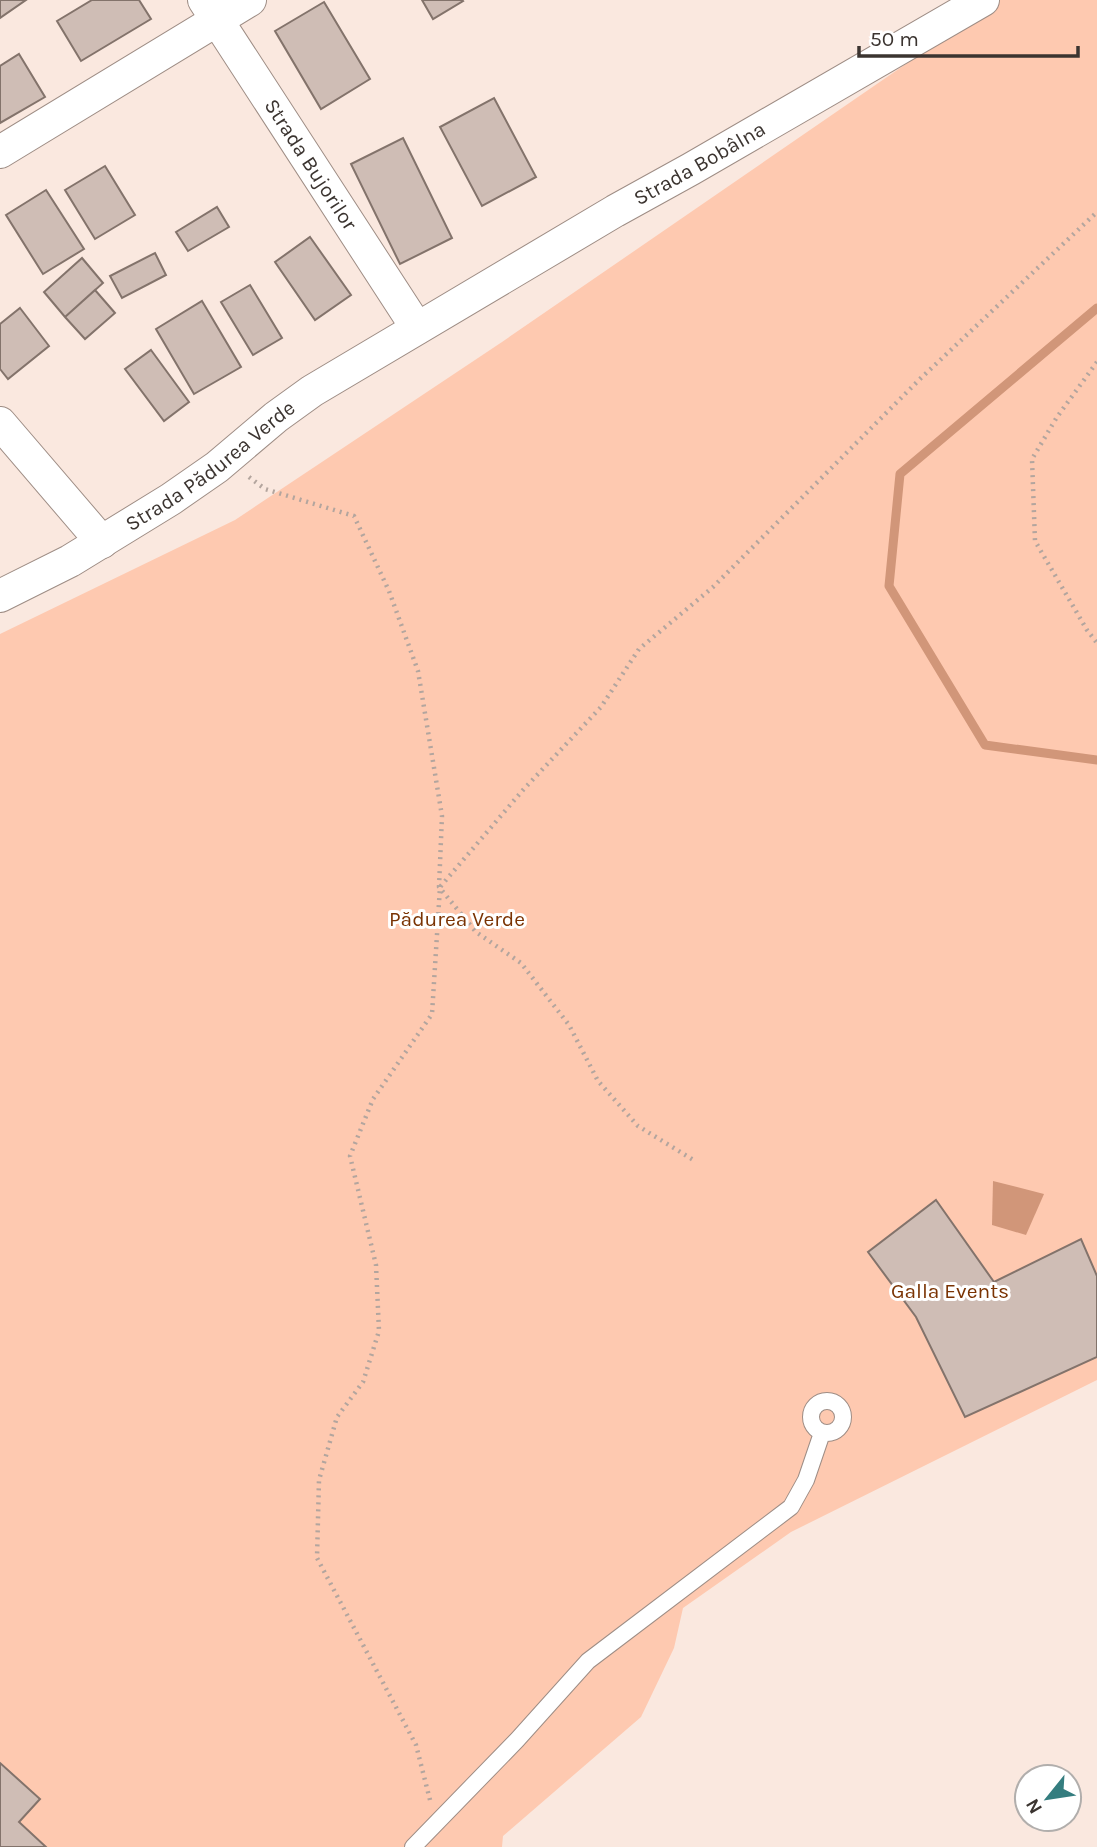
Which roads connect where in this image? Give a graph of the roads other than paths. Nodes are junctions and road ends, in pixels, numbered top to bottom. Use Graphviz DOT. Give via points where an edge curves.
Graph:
graph roads {
  1 [pos="250,0"];
  2 [pos="983,0"];
  3 [pos="211,10"];
  4 [pos="0,152"];
  5 [pos="417,328"];
  6 [pos="0,423"];
  7 [pos="103,542"];
  8 [pos="0,596"];
  9 [pos="822,1433"];
  10 [pos="413,1847"];
  1 -- 3 [label="street"];
  2 -- 5 [label="street, Strada Bobâlna"];
  3 -- 4 [label="street"];
  3 -- 5 [label="street, Strada Bujorilor"];
  5 -- 7 [label="street, Strada Pădurea Verde" via="312,391 217,467"];
  6 -- 7 [label="street"];
  7 -- 8 [label="street, Strada Pădurea Verde"];
  9 -- 10 [label="lane" via="791,1507 588,1661"];
}
